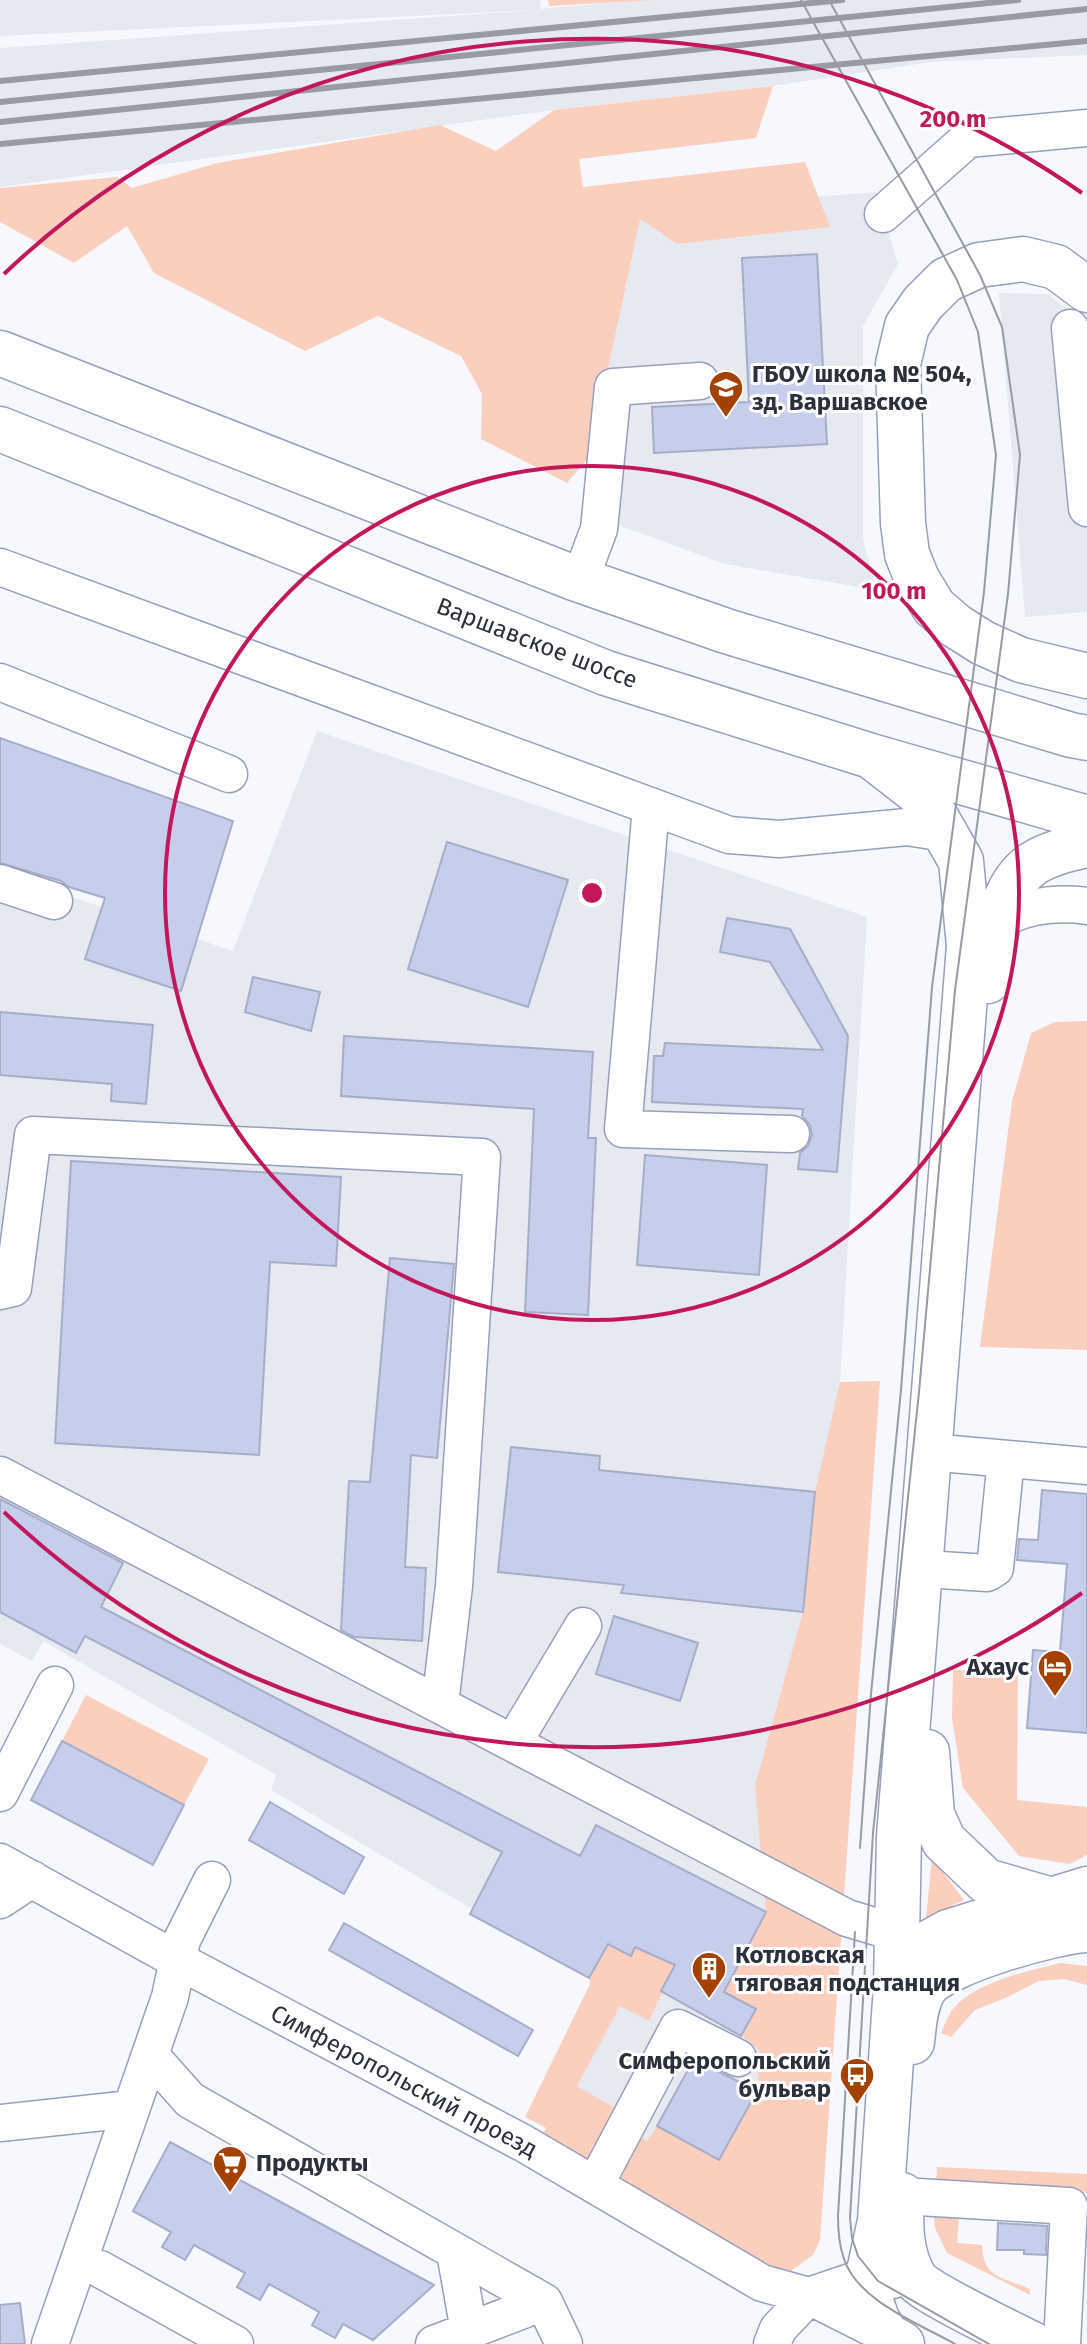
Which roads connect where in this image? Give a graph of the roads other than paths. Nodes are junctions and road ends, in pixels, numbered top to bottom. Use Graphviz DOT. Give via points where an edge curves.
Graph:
graph roads {
  1 [pos="1087,128"];
  2 [pos="883,214"];
  3 [pos="1078,309"];
  4 [pos="0,353"];
  5 [pos="700,381"];
  6 [pos="0,429"];
  7 [pos="0,451"];
  8 [pos="105,470"];
  9 [pos="1087,508"];
  10 [pos="0,567"];
  11 [pos="580,580"];
  12 [pos="1087,676"];
  13 [pos="0,682"];
  14 [pos="1087,738"];
  15 [pos="871,756"];
  16 [pos="229,774"];
  17 [pos="651,807"];
  18 [pos="1087,818"];
  19 [pos="945,833"];
  20 [pos="1087,845"];
  21 [pos="0,883"];
  22 [pos="54,901"];
  23 [pos="1087,906"];
  24 [pos="983,933"];
  25 [pos="791,1134"];
  26 [pos="0,1291"];
  27 [pos="952,1454"];
  28 [pos="1006,1459"];
  29 [pos="1087,1466"];
  30 [pos="0,1475"];
  31 [pos="941,1570"];
  32 [pos="583,1626"];
  33 [pos="55,1685"];
  34 [pos="440,1704"];
  35 [pos="513,1743"];
  36 [pos="0,1793"];
  37 [pos="0,1862"];
  38 [pos="32,1879"];
  39 [pos="212,1880"];
  40 [pos="1071,1895"];
  41 [pos="0,1900"];
  42 [pos="1087,1930"];
  43 [pos="897,1933"];
  44 [pos="177,1960"];
  45 [pos="896,1986"];
  46 [pos="150,2055"];
  47 [pos="738,2058"];
  48 [pos="131,2109"];
  49 [pos="0,2123"];
  50 [pos="595,2185"];
  51 [pos="902,2196"];
  52 [pos="455,2252"];
  53 [pos="100,2269"];
  54 [pos="868,2276"];
  55 [pos="918,2284"];
  56 [pos="809,2296"];
  57 [pos="544,2302"];
  58 [pos="469,2331"];
  59 [pos="894,2340"];
  60 [pos="50,2344"];
  61 [pos="235,2344"];
  62 [pos="434,2344"];
  63 [pos="564,2344"];
  64 [pos="772,2344"];
  65 [pos="1032,2344"];
  66 [pos="1062,2344"];
  1 -- 2 [label="street" via="968,139"];
  3 -- 9 [label="street"];
  3 -- 12 [label="main road" via="1056,267 1023,259 979,265 946,280 923,303 907,326 898,364 903,523 917,579 934,607 983,643 1021,660"];
  4 -- 11 [label="main road"];
  5 -- 11 [label="street" via="613,387 599,529"];
  6 -- 8 [label="main road, Варшавское шоссе"];
  7 -- 8 [label="street"];
  8 -- 15 [label="main road, Варшавское шоссе" via="606,673"];
  10 -- 17 [label="street"];
  11 -- 14 [label="main road" via="726,631"];
  13 -- 16 [label="street"];
  15 -- 18 [label="main road, Варшавское шоссе"];
  15 -- 19 [label="main road" via="925,798"];
  17 -- 19 [label="street" via="729,835 779,839 907,827"];
  17 -- 25 [label="street" via="623,1129"];
  19 -- 24 [label="main road" via="961,861"];
  20 -- 24 [label="main road" via="1032,864"];
  21 -- 22 [label="street"];
  23 -- 24 [label="street" via="1035,906"];
  24 -- 27 [label="main road" via="987,989"];
  24 -- 43 [label="main road" via="899,1836"];
  26 -- 34 [label="street" via="13,1288 33,1135 482,1157 454,1586"];
  27 -- 28 [label="street"];
  27 -- 31 [label="main road"];
  28 -- 29 [label="street"];
  28 -- 31 [label="street" via="995,1568 987,1573"];
  30 -- 34 [label="street"];
  31 -- 40 [label="main road" via="927,1745 932,1815 944,1841 986,1881"];
  32 -- 35 [label="street"];
  33 -- 36 [label="street"];
  34 -- 35 [label="street"];
  35 -- 43 [label="street" via="847,1918"];
  37 -- 38 [label="street, Симферопольский проезд"];
  38 -- 41 [label="street"];
  38 -- 44 [label="street, Симферопольский проезд"];
  39 -- 44 [label="street"];
  40 -- 45 [label="main road" via="948,1932 930,1942"];
  42 -- 51 [label="main road" via="979,1957 925,1987 914,2017"];
  43 -- 45 [label="main road"];
  44 -- 46 [label="street"];
  44 -- 50 [label="street, Симферопольский проезд"];
  45 -- 54 [label="main road" via="880,2221"];
  46 -- 48 [label="street"];
  46 -- 52 [label="street" via="190,2100"];
  47 -- 50 [label="street" via="678,2028"];
  48 -- 49 [label="street"];
  48 -- 60 [label="street"];
  50 -- 56 [label="street, Симферопольский проезд" via="762,2283"];
  51 -- 55 [label="main road" via="905,2257"];
  51 -- 66 [label="street" via="1069,2206"];
  52 -- 57 [label="street"];
  52 -- 58 [label="street"];
  53 -- 61 [label="street"];
  54 -- 55 [label="street"];
  54 -- 56 [label="street"];
  54 -- 59 [label="main road" via="877,2319"];
  55 -- 65 [label="main road"];
  56 -- 59 [label="street, Симферопольский проезд"];
  56 -- 64 [label="street" via="778,2329"];
  57 -- 58 [label="street"];
  57 -- 63 [label="street"];
  58 -- 62 [label="street"];
}
